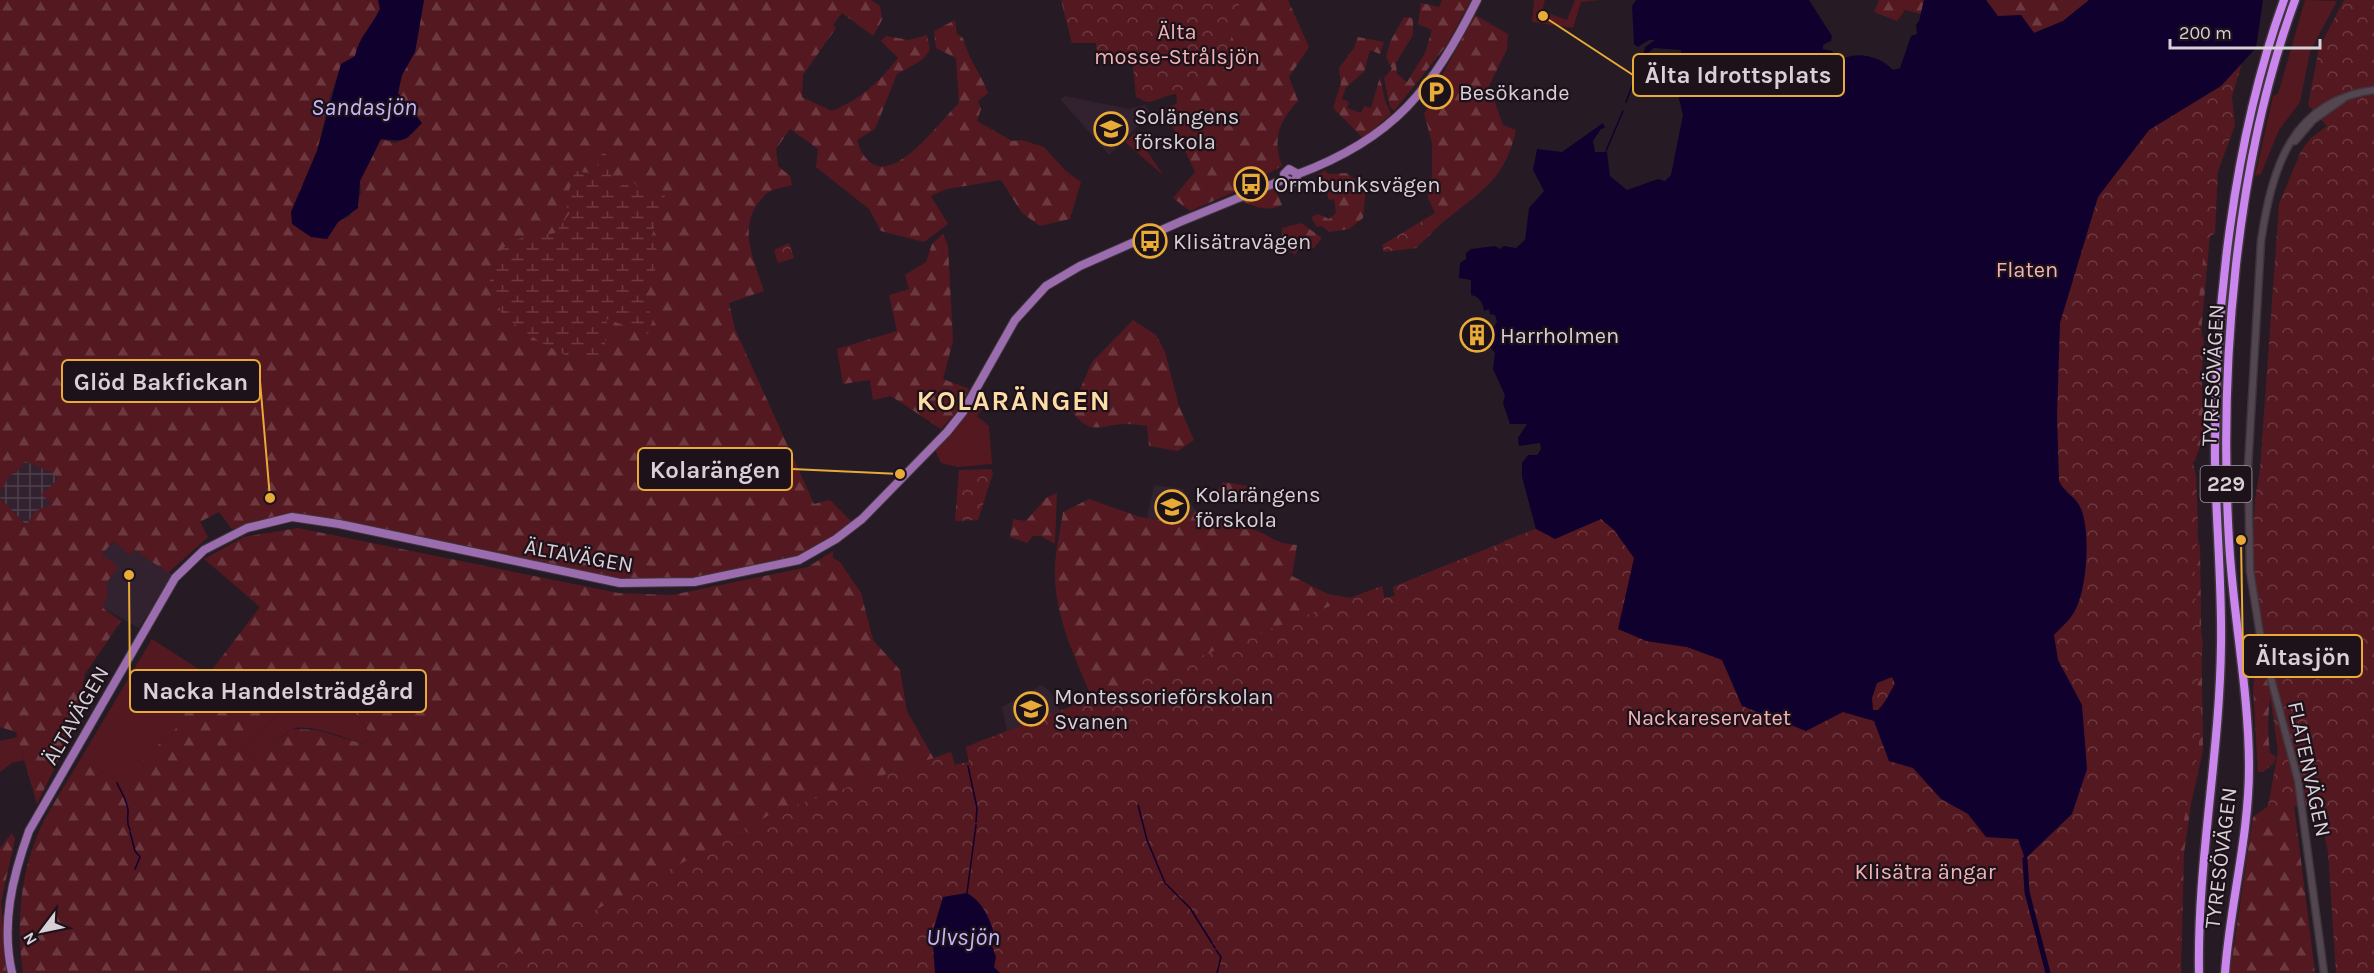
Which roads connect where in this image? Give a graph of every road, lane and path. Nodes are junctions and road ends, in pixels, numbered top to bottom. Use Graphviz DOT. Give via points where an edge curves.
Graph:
graph roads {
  1 [pos="1477,0"];
  2 [pos="2284,0"];
  3 [pos="2295,0"];
  4 [pos="2374,90"];
  5 [pos="12,973"];
  6 [pos="2199,973"];
  7 [pos="2225,973"];
  8 [pos="2324,973"];
  1 -- 5 [label="main road, ÄLTAVÄGEN" via="1446,57 1399,116 1359,147 1298,174 1294,182 1285,179 1182,221 1046,285 1016,320 969,403 947,432 862,519 799,560 694,582 620,584 292,517 248,528 204,550 175,578 29,831 8,903 7,939"];
  2 -- 6 [label="highway, TYRESÖVÄGEN / 229" via="2251,120 2222,301 2215,455 2221,665 2201,874"];
  3 -- 7 [label="highway, TYRESÖVÄGEN / 229" via="2271,80 2253,165 2230,331 2227,507 2249,768"];
  4 -- 8 [label="street, FLATENVÄGEN" via="2345,97 2313,120 2289,148 2269,198 2261,241 2250,426 2250,571 2261,641 2298,780"];
}
